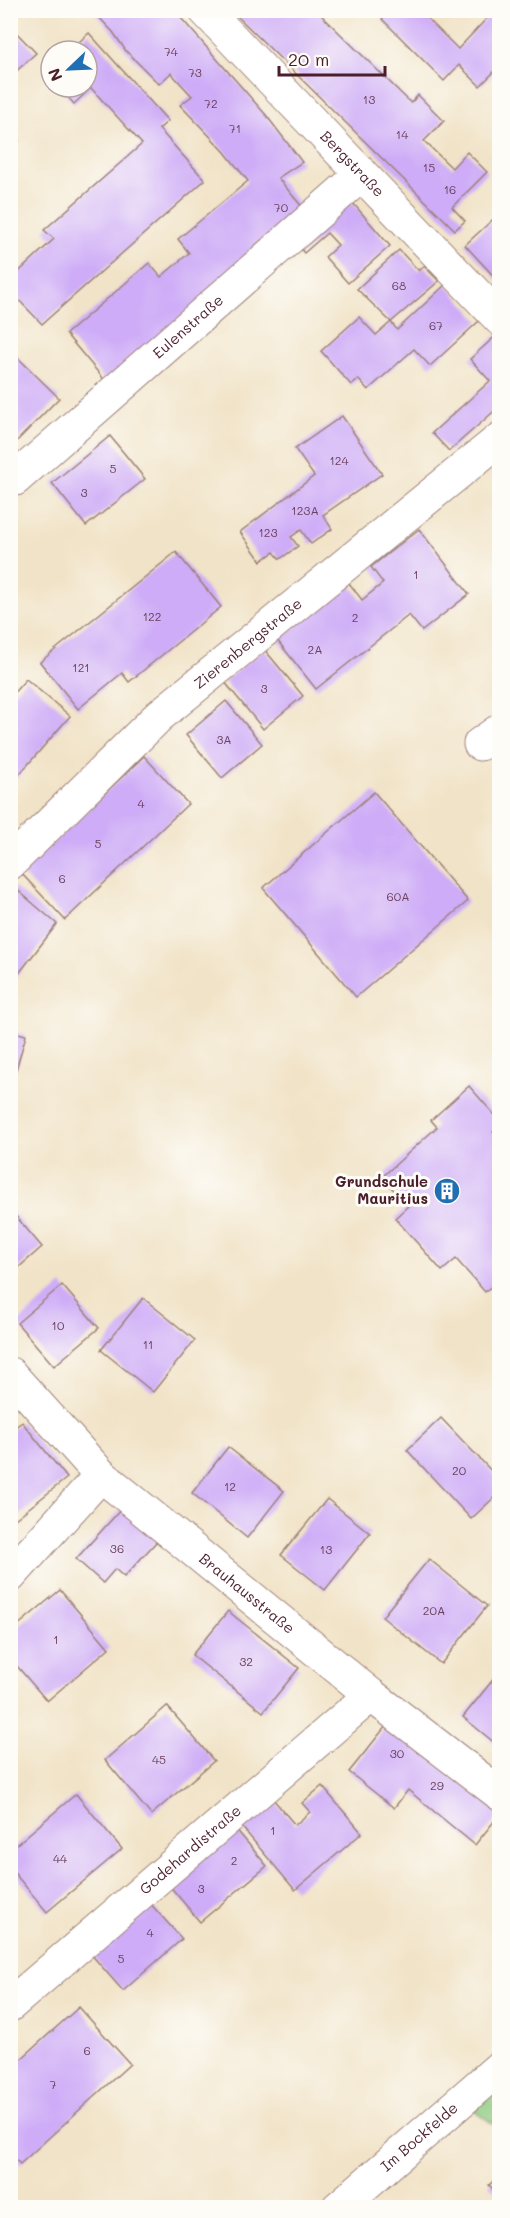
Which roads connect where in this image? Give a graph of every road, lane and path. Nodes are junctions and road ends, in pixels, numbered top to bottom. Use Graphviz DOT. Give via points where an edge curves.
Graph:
graph roads {
  1 [pos="205,10"];
  2 [pos="361,175"];
  3 [pos="500,319"];
  4 [pos="500,440"];
  5 [pos="13,477"];
  6 [pos="10,864"];
  7 [pos="10,1374"];
  8 [pos="101,1475"];
  9 [pos="10,1576"];
  10 [pos="371,1695"];
  11 [pos="500,1794"];
  12 [pos="10,2005"];
  13 [pos="500,2067"];
  14 [pos="338,2208"];
  1 -- 2 [label="street, Bergstraße"];
  2 -- 3 [label="street, Bergstraße"];
  2 -- 5 [label="street, Eulenstraße"];
  4 -- 6 [label="street, Zierenbergstraße" via="159,716"];
  7 -- 8 [label="street, Brauhausstraße"];
  8 -- 9 [label="street"];
  8 -- 10 [label="street, Brauhausstraße"];
  10 -- 11 [label="street, Brauhausstraße"];
  10 -- 12 [label="street, Godehardistraße"];
  13 -- 14 [label="street, Im Bockfelde"];
}
